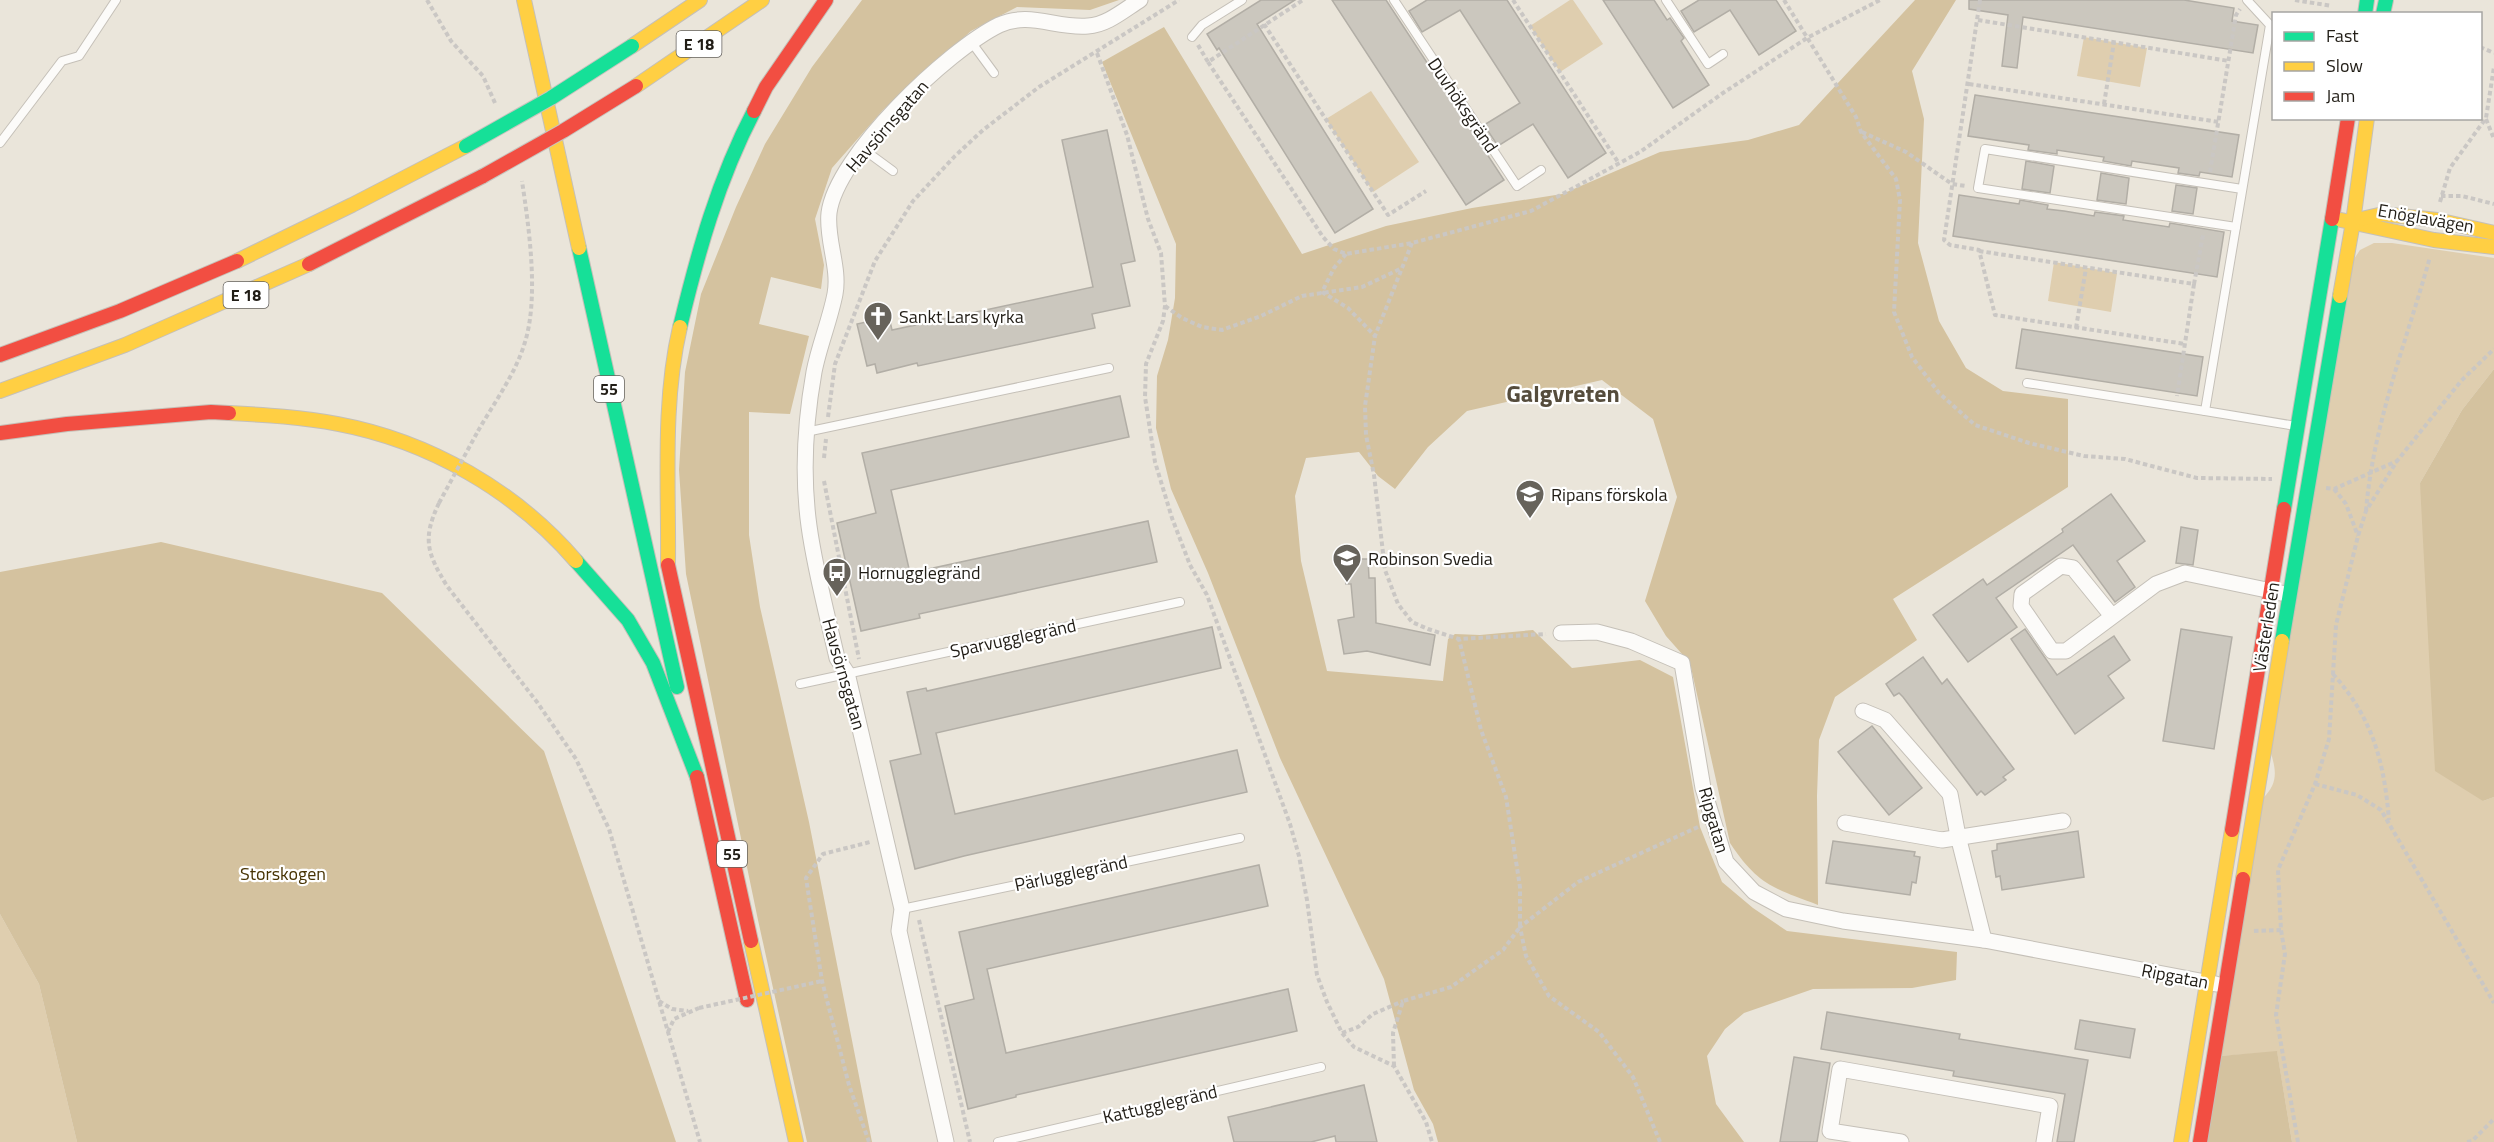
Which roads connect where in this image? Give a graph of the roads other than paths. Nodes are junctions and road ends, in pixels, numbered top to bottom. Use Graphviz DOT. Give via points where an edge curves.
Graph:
graph roads {
  1 [pos="116,0"];
  2 [pos="524,0"];
  3 [pos="700,0"];
  4 [pos="762,0"];
  5 [pos="826,0"];
  6 [pos="1140,0"];
  7 [pos="1242,0"];
  8 [pos="1394,0"];
  9 [pos="1666,0"];
  10 [pos="2246,0"];
  11 [pos="1192,37"];
  12 [pos="972,43"];
  13 [pos="1723,54"];
  14 [pos="994,73"];
  15 [pos="560,80"];
  16 [pos="2348,120"];
  17 [pos="2367,120"];
  18 [pos="572,137"];
  19 [pos="0,142"];
  20 [pos="862,149"];
  21 [pos="1541,170"];
  22 [pos="893,171"];
  23 [pos="2242,189"];
  24 [pos="2331,218"];
  25 [pos="2353,222"];
  26 [pos="2236,227"];
  27 [pos="2494,233"];
  28 [pos="2494,247"];
  29 [pos="0,355"];
  30 [pos="1109,368"];
  31 [pos="2027,383"];
  32 [pos="0,391"];
  33 [pos="2205,411"];
  34 [pos="2298,427"];
  35 [pos="2316,430"];
  36 [pos="0,432"];
  37 [pos="806,432"];
  38 [pos="655,510"];
  39 [pos="668,565"];
  40 [pos="2271,591"];
  41 [pos="2289,594"];
  42 [pos="1180,602"];
  43 [pos="2112,616"];
  44 [pos="1561,633"];
  45 [pos="847,673"];
  46 [pos="800,684"];
  47 [pos="1863,711"];
  48 [pos="697,777"];
  49 [pos="2063,821"];
  50 [pos="1845,823"];
  51 [pos="1958,836"];
  52 [pos="1240,837"];
  53 [pos="909,907"];
  54 [pos="1984,940"];
  55 [pos="2206,982"];
  56 [pos="2225,986"];
  57 [pos="751,1015"];
  58 [pos="1322,1067"];
  59 [pos="796,1142"];
  60 [pos="946,1142"];
  61 [pos="998,1142"];
  62 [pos="1901,1142"];
  63 [pos="2044,1142"];
  64 [pos="2181,1142"];
  65 [pos="2200,1142"];
  1 -- 19 [label="lane" via="79,56 62,61"];
  2 -- 48 [label="main road, 55"];
  3 -- 29 [label="main road, E 18, bridge" via="551,98 365,200 267,249 122,311"];
  4 -- 32 [label="main road, E 18, bridge" via="563,131 382,231 212,311"];
  5 -- 39 [label="main road, 55" via="766,87 742,133 699,247 674,354"];
  6 -- 12 [label="street, Havsörnsgatan" via="1109,20 1088,26 1020,19 999,25"];
  7 -- 11 [label="lane" via="1202,25"];
  8 -- 21 [label="lane, Duvhöksgränd" via="1517,186"];
  9 -- 13 [label="lane" via="1708,64"];
  10 -- 23 [label="lane" via="2270,25"];
  12 -- 14 [label="lane"];
  12 -- 20 [label="street, Havsörnsgatan" via="910,95"];
  15 -- 18 [label="main road"];
  16 -- 24 [label="main road, Västerleden"];
  17 -- 25 [label="main road, Västerleden"];
  20 -- 22 [label="lane"];
  20 -- 37 [label="street, Havsörnsgatan" via="836,188 829,213 836,291 814,370"];
  23 -- 26 [label="lane"];
  23 -- 26 [label="lane" via="1985,149 1978,188"];
  24 -- 25 [label="main road, Enöglavägen"];
  24 -- 34 [label="main road, Västerleden"];
  25 -- 27 [label="main road, Enöglavägen" via="2383,214 2437,220"];
  25 -- 28 [label="main road, Enöglavägen" via="2434,240"];
  25 -- 35 [label="main road, Västerleden"];
  26 -- 33 [label="lane"];
  30 -- 37 [label="lane"];
  31 -- 33 [label="lane"];
  33 -- 34 [label="lane"];
  34 -- 35 [label="lane"];
  34 -- 40 [label="main road, Västerleden"];
  35 -- 41 [label="main road, Västerleden"];
  36 -- 48 [label="main road" via="211,412 282,416 339,424 399,440 458,467 507,497 554,535 628,621 653,663"];
  37 -- 45 [label="street, Havsörnsgatan" via="809,525 837,658"];
  38 -- 39 [label="main road"];
  39 -- 59 [label="main road, 55"];
  40 -- 41 [label="street"];
  40 -- 43 [label="street" via="2185,573 2156,584"];
  40 -- 55 [label="main road, Västerleden"];
  41 -- 56 [label="main road, Västerleden"];
  42 -- 45 [label="lane, Sparvugglegränd"];
  43 -- 43 [label="street" via="2066,651 2052,651 2021,606 2022,594 2061,566 2068,566"];
  44 -- 54 [label="street, Ripgatan" via="1597,632 1631,641 1682,663 1703,788 1726,862 1754,892 1786,909 1843,921"];
  45 -- 46 [label="lane, Sparvugglegränd"];
  45 -- 53 [label="street, Havsörnsgatan" via="886,839"];
  47 -- 51 [label="street" via="1886,720 1950,794"];
  48 -- 57 [label="main road, 55"];
  49 -- 51 [label="street"];
  50 -- 51 [label="street" via="1942,840"];
  51 -- 54 [label="street"];
  52 -- 53 [label="lane, Pärlugglegränd"];
  53 -- 60 [label="street, Havsörnsgatan" via="898,931"];
  54 -- 55 [label="street, Ripgatan"];
  55 -- 56 [label="street, Ripgatan"];
  55 -- 64 [label="main road, Västerleden"];
  56 -- 65 [label="main road, Västerleden"];
  58 -- 61 [label="lane, Kattugglegränd"];
  62 -- 63 [label="street" via="1830,1131 1840,1069 2050,1106"];
}
